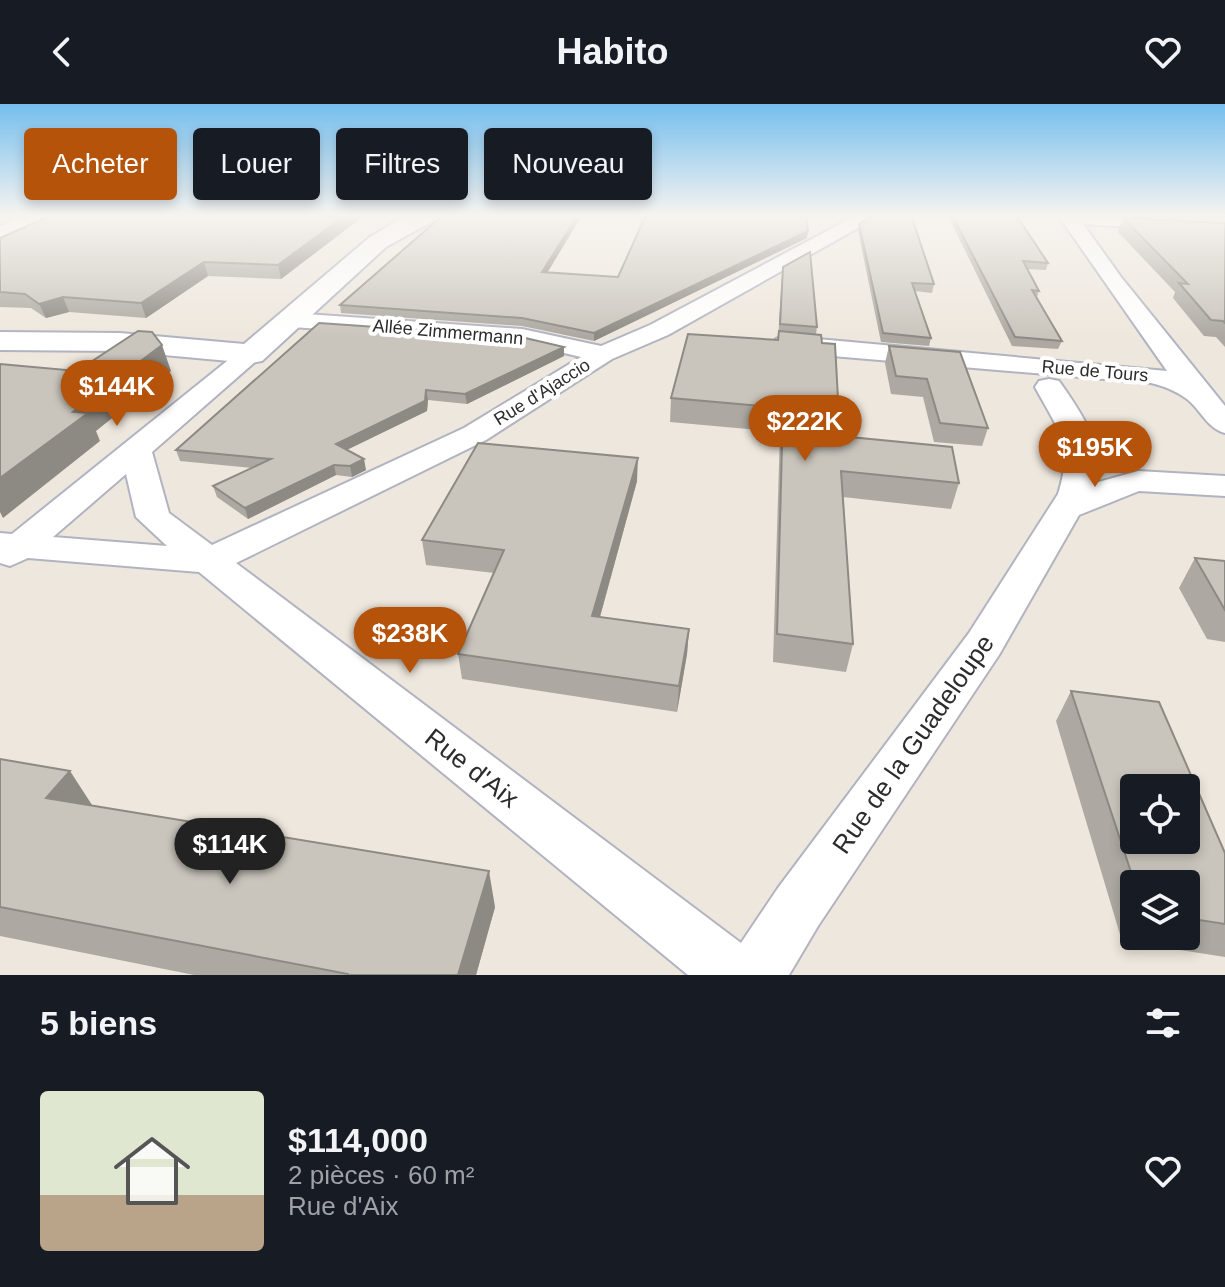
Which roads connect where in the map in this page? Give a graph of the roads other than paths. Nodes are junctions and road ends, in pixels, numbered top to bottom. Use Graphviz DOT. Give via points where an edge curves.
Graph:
graph roads {
  1 [pos="363,256"];
  2 [pos="797,256"];
  3 [pos="1095,256"];
  4 [pos="292,320"];
  5 [pos="659,330"];
  6 [pos="702,337"];
  7 [pos="0,341"];
  8 [pos="765,342"];
  9 [pos="251,354"];
  10 [pos="603,354"];
  11 [pos="988,362"];
  12 [pos="1087,369"];
  13 [pos="1049,387"];
  14 [pos="1198,394"];
  15 [pos="1225,424"];
  16 [pos="1083,447"];
  17 [pos="136,448"];
  18 [pos="1138,481"];
  19 [pos="1225,486"];
  20 [pos="1065,509"];
  21 [pos="6,551"];
  22 [pos="209,561"];
  23 [pos="735,975"];
  24 [pos="755,975"];
  1 -- 4 [label="street"];
  2 -- 5 [label="street, Rue d'Ajaccio"];
  3 -- 14 [label="street"];
  4 -- 9 [label="street"];
  4 -- 10 [label="street, Allée Zimmermann" via="522,336"];
  5 -- 6 [label="street"];
  5 -- 10 [label="street, Rue d'Ajaccio"];
  7 -- 9 [label="street" via="120,342"];
  8 -- 11 [label="street, Rue de Tours"];
  9 -- 17 [label="street"];
  10 -- 22 [label="street, Rue d'Ajaccio" via="475,434"];
  11 -- 12 [label="street, Rue de Tours"];
  11 -- 13 [label="street, Rue de Tours"];
  12 -- 13 [label="street" via="1058,376"];
  12 -- 14 [label="street, Rue de Tours" via="1152,375"];
  13 -- 16 [label="street"];
  14 -- 15 [label="street"];
  16 -- 18 [label="street"];
  16 -- 20 [label="street, Rue de la Guadeloupe" via="1081,478"];
  17 -- 21 [label="street"];
  17 -- 22 [label="street, Rue d'Aix" via="153,517"];
  18 -- 19 [label="street"];
  18 -- 20 [label="street"];
  20 -- 24 [label="street, Rue de la Guadeloupe" via="984,644"];
  21 -- 22 [label="street"];
  22 -- 23 [label="street, Rue d'Aix"];
}
